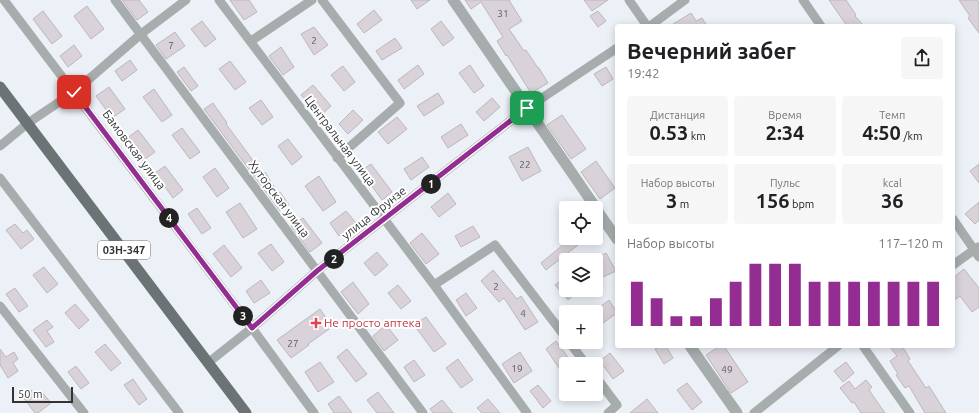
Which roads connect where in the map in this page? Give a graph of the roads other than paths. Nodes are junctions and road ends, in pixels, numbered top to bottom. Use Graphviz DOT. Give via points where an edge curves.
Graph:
graph roads {
  1 [pos="4,0"];
  2 [pos="115,0"];
  3 [pos="186,0"];
  4 [pos="219,0"];
  5 [pos="312,0"];
  6 [pos="322,0"];
  7 [pos="453,0"];
  8 [pos="629,0"];
  9 [pos="685,0"];
  10 [pos="803,0"];
  11 [pos="647,24"];
  12 [pos="651,24"];
  13 [pos="820,24"];
  14 [pos="141,34"];
  15 [pos="251,41"];
  16 [pos="615,49"];
  17 [pos="0,87"];
  18 [pos="74,92"];
  19 [pos="527,108"];
  20 [pos="28,124"];
  21 [pos="0,146"];
  22 [pos="337,158"];
  23 [pos="0,178"];
  24 [pos="591,201"];
  25 [pos="603,218"];
  26 [pos="384,221"];
  27 [pos="955,222"];
  28 [pos="615,236"];
  29 [pos="978,251"];
  30 [pos="955,264"];
  31 [pos="317,271"];
  32 [pos="434,285"];
  33 [pos="0,306"];
  34 [pos="252,328"];
  35 [pos="559,329"];
  36 [pos="691,348"];
  37 [pos="835,348"];
  38 [pos="865,348"];
  39 [pos="574,349"];
  40 [pos="581,357"];
  41 [pos="209,362"];
  42 [pos="603,387"];
  43 [pos="84,413"];
  44 [pos="179,413"];
  45 [pos="246,413"];
  46 [pos="314,413"];
  47 [pos="422,413"];
  48 [pos="527,413"];
  49 [pos="608,413"];
  50 [pos="736,413"];
  51 [pos="754,413"];
  52 [pos="910,413"];
  1 -- 18 [label="street, Бамовская улица"];
  2 -- 14 [label="street, Хуторская улица"];
  3 -- 14 [label="street"];
  4 -- 15 [label="street, Центральная улица"];
  5 -- 15 [label="street"];
  6 -- 22 [label="street" via="400,103"];
  7 -- 19 [label="street"];
  8 -- 11 [label="street"];
  9 -- 12 [label="street"];
  10 -- 13 [label="street"];
  14 -- 18 [label="street"];
  14 -- 31 [label="street, Хуторская улица"];
  15 -- 22 [label="street, Центральная улица"];
  16 -- 19 [label="street, улица Фрунзе"];
  17 -- 20 [label="main road, 03Н-347"];
  18 -- 20 [label="street"];
  18 -- 34 [label="street, Бамовская улица"];
  19 -- 24 [label="street"];
  19 -- 26 [label="street, улица Фрунзе"];
  20 -- 21 [label="street"];
  20 -- 41 [label="main road, 03Н-347"];
  22 -- 26 [label="street, Центральная улица"];
  23 -- 44 [label="street"];
  25 -- 28 [label="street"];
  26 -- 31 [label="street, улица Фрунзе"];
  26 -- 32 [label="street, Центральная улица"];
  27 -- 29 [label="street"];
  29 -- 30 [label="street"];
  31 -- 34 [label="street, улица Фрунзе"];
  31 -- 47 [label="street, Хуторская улица"];
  32 -- 35 [label="street" via="495,245"];
  32 -- 48 [label="street, Центральная улица"];
  33 -- 43 [label="street"];
  34 -- 41 [label="street, улица Фрунзе"];
  34 -- 46 [label="street, Бамовская улица"];
  36 -- 50 [label="street"];
  37 -- 51 [label="street"];
  38 -- 52 [label="street"];
  39 -- 40 [label="street"];
  41 -- 45 [label="main road, 03Н-347"];
  42 -- 49 [label="street" via="617,405"];
}
